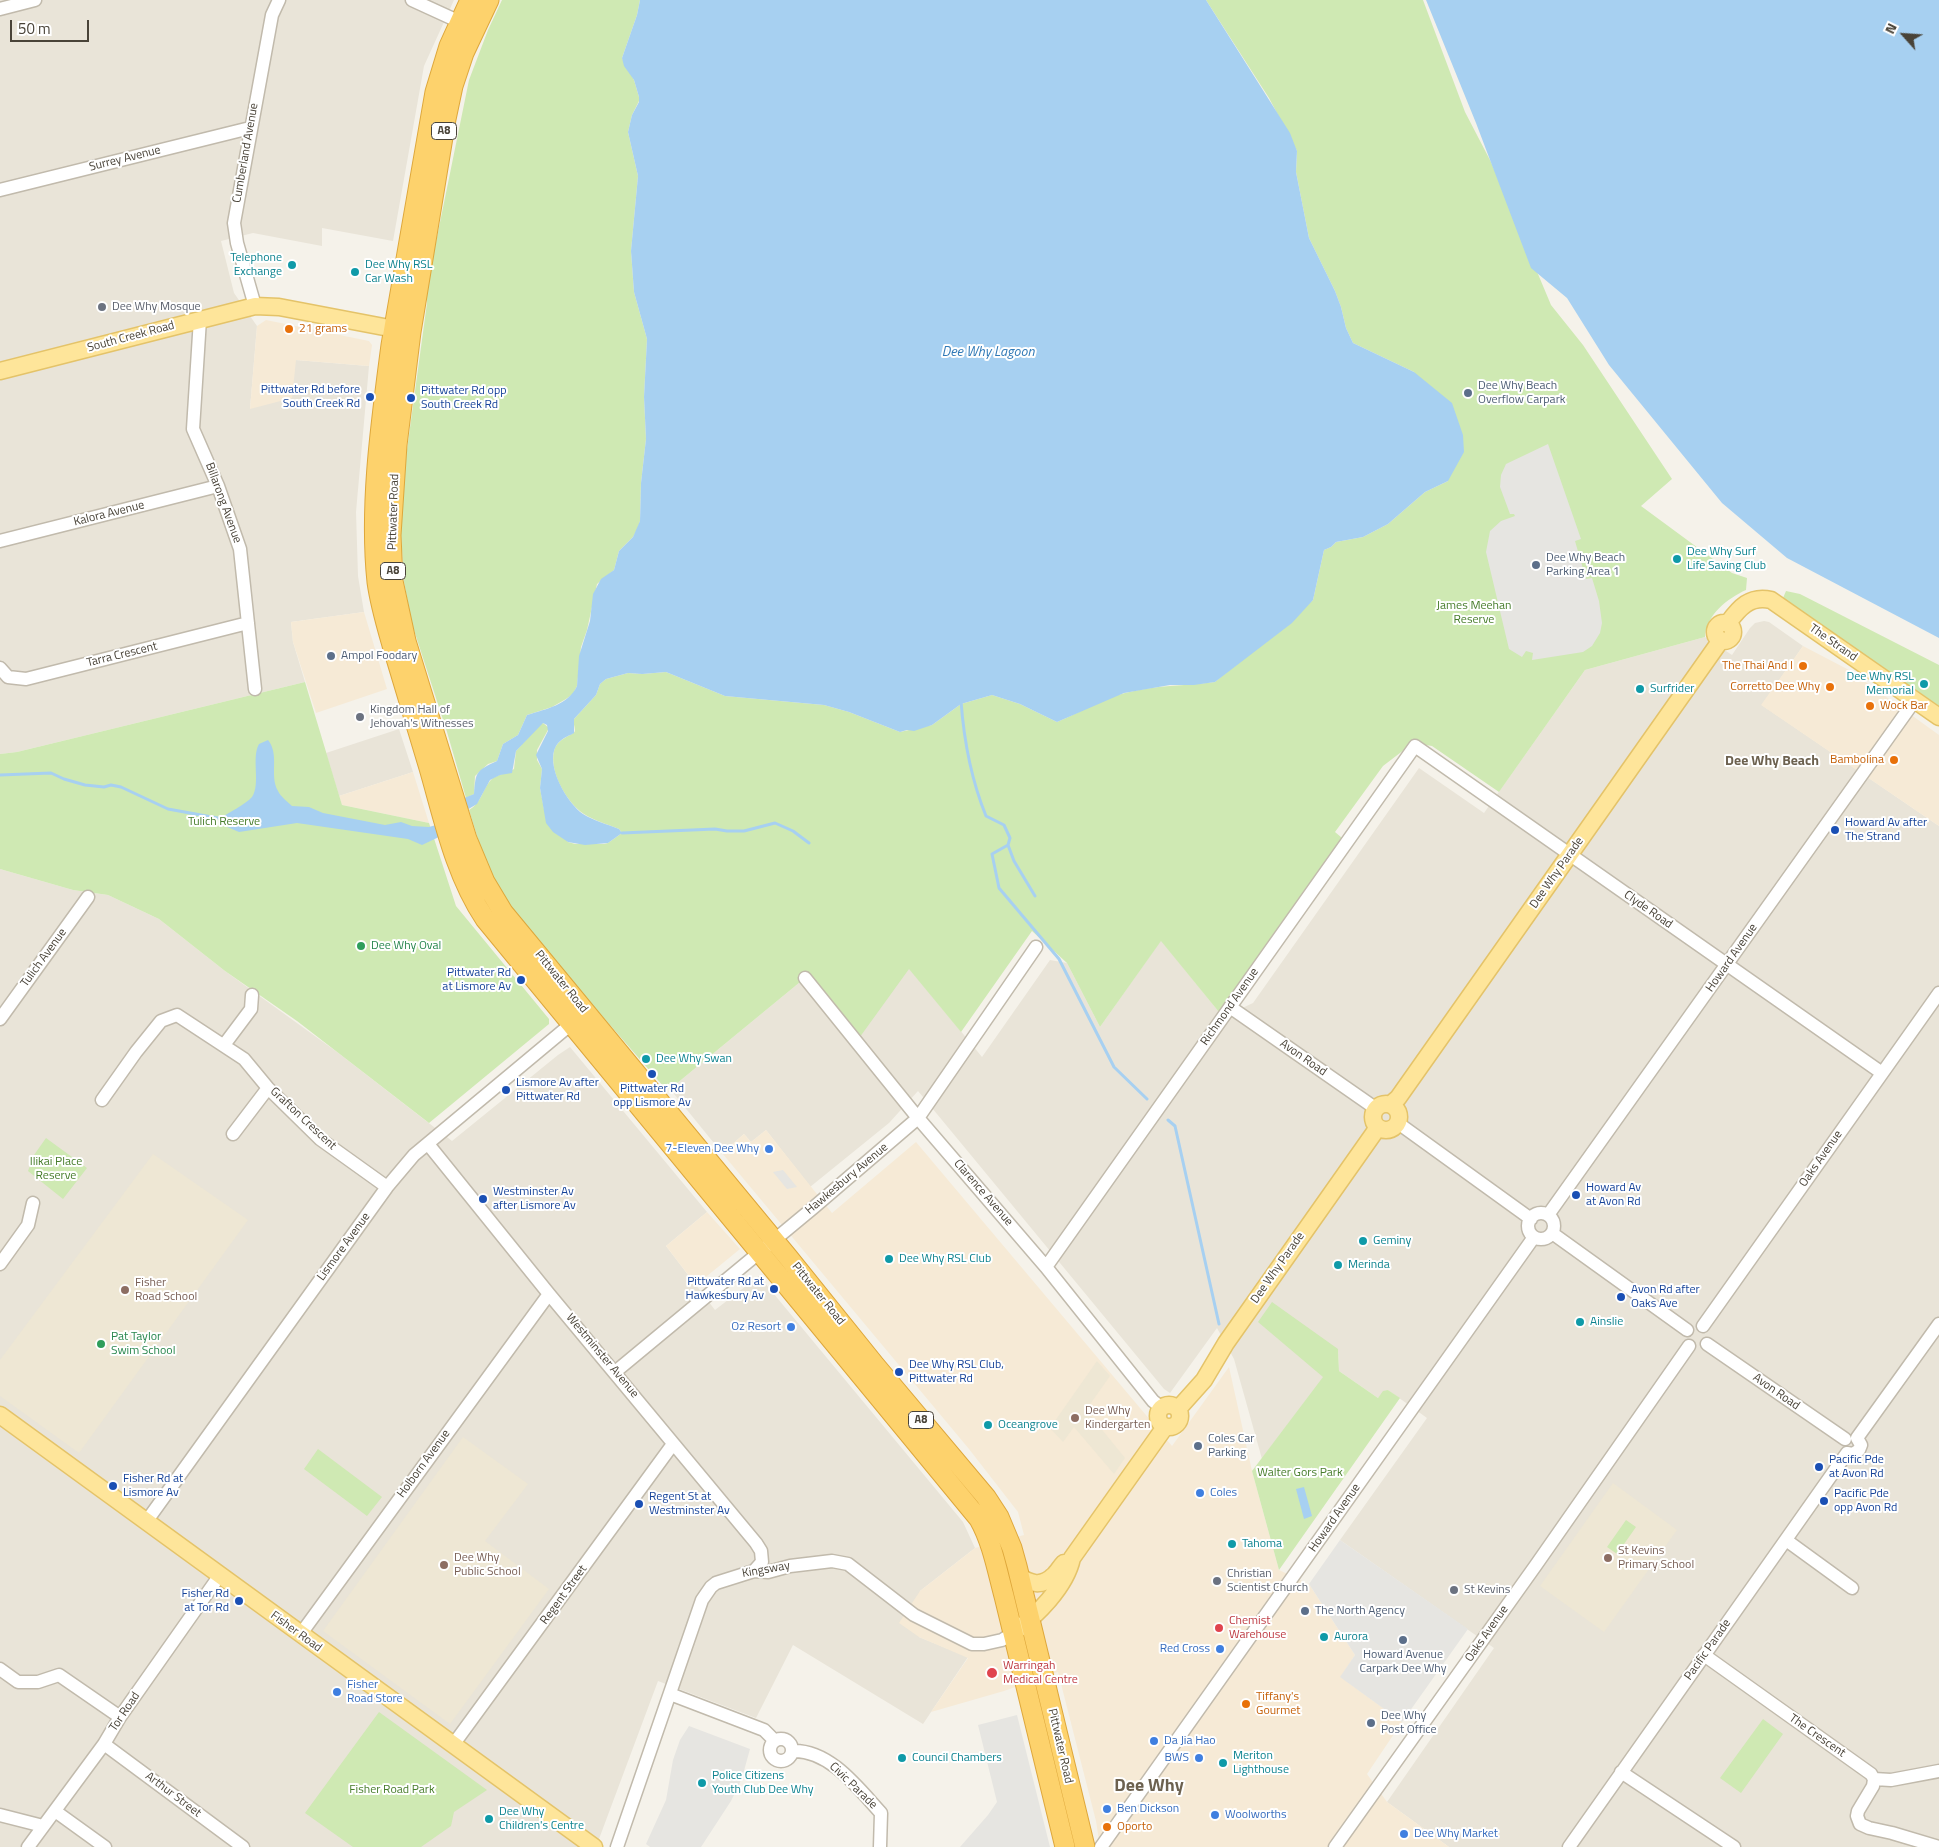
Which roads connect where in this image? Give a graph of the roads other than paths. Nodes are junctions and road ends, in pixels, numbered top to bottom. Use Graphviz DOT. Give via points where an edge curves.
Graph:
graph roads {
  1 [pos="34,0"];
  2 [pos="279,0"];
  3 [pos="412,0"];
  4 [pos="470,0"];
  5 [pos="489,0"];
  6 [pos="0,8"];
  7 [pos="460,22"];
  8 [pos="250,128"];
  9 [pos="0,190"];
  10 [pos="255,306"];
  11 [pos="200,319"];
  12 [pos="402,330"];
  13 [pos="0,371"];
  14 [pos="218,486"];
  15 [pos="0,541"];
  16 [pos="248,623"];
  17 [pos="1728,623"];
  18 [pos="0,668"];
  19 [pos="255,689"];
  20 [pos="1915,700"];
  21 [pos="1939,717"];
  22 [pos="1415,746"];
  23 [pos="460,844"];
  24 [pos="1570,856"];
  25 [pos="88,897"];
  26 [pos="1036,947"];
  27 [pos="1726,965"];
  28 [pos="805,978"];
  29 [pos="1939,993"];
  30 [pos="252,995"];
  31 [pos="1230,1007"];
  32 [pos="586,1012"];
  33 [pos="0,1020"];
  34 [pos="571,1024"];
  35 [pos="224,1045"];
  36 [pos="1882,1073"];
  37 [pos="268,1088"];
  38 [pos="102,1100"];
  39 [pos="1383,1106"];
  40 [pos="918,1118"];
  41 [pos="1398,1123"];
  42 [pos="1377,1127"];
  43 [pos="233,1134"];
  44 [pos="428,1144"];
  45 [pos="387,1187"];
  46 [pos="33,1204"];
  47 [pos="1548,1215"];
  48 [pos="1531,1219"];
  49 [pos="1552,1233"];
  50 [pos="1534,1237"];
  51 [pos="767,1246"];
  52 [pos="0,1264"];
  53 [pos="1046,1267"];
  54 [pos="549,1294"];
  55 [pos="1939,1324"];
  56 [pos="1703,1326"];
  57 [pos="1687,1330"];
  58 [pos="1707,1344"];
  59 [pos="1689,1346"];
  60 [pos="615,1372"];
  61 [pos="1162,1408"];
  62 [pos="1178,1409"];
  63 [pos="0,1415"];
  64 [pos="1165,1427"];
  65 [pos="1851,1439"];
  66 [pos="673,1444"];
  67 [pos="146,1522"];
  68 [pos="1786,1540"];
  69 [pos="1072,1558"];
  70 [pos="754,1571"];
  71 [pos="220,1575"];
  72 [pos="1019,1576"];
  73 [pos="1852,1588"];
  74 [pos="1030,1620"];
  75 [pos="1013,1633"];
  76 [pos="300,1635"];
  77 [pos="1704,1655"];
  78 [pos="0,1670"];
  79 [pos="670,1694"];
  80 [pos="120,1717"];
  81 [pos="775,1741"];
  82 [pos="104,1744"];
  83 [pos="453,1745"];
  84 [pos="793,1751"];
  85 [pos="1939,1771"];
  86 [pos="1621,1772"];
  87 [pos="1874,1779"];
  88 [pos="55,1811"];
  89 [pos="0,1815"];
  90 [pos="43,1826"];
  91 [pos="1929,1845"];
  92 [pos="28,1847"];
  93 [pos="105,1847"];
  94 [pos="243,1847"];
  95 [pos="594,1847"];
  96 [pos="617,1847"];
  97 [pos="880,1847"];
  98 [pos="1065,1847"];
  99 [pos="1085,1847"];
  100 [pos="1101,1847"];
  101 [pos="1335,1847"];
  102 [pos="1569,1847"];
  103 [pos="1734,1847"];
  1 -- 6 [label="street"];
  2 -- 8 [label="street, Cumberland Avenue" via="272,15"];
  3 -- 7 [label="street"];
  4 -- 7 [label="highway, Pittwater Road / A8"];
  5 -- 12 [label="highway, Pittwater Road / A8" via="464,53 453,86"];
  7 -- 12 [label="highway, Pittwater Road / A8" via="435,92"];
  8 -- 9 [label="street, Surrey Avenue"];
  8 -- 10 [label="street, Cumberland Avenue" via="234,223"];
  10 -- 11 [label="main road, South Creek Road"];
  10 -- 12 [label="main road, South Creek Road" via="279,307"];
  11 -- 13 [label="main road, South Creek Road"];
  11 -- 14 [label="street, Billarong Avenue" via="193,429"];
  12 -- 23 [label="highway, Pittwater Road / A8" via="391,534 393,581"];
  14 -- 15 [label="street, Kalora Avenue"];
  14 -- 16 [label="street, Billarong Avenue" via="240,548"];
  16 -- 18 [label="street, Tarra Crescent" via="26,679 8,677"];
  16 -- 19 [label="street, Billarong Avenue"];
  17 -- 20 [label="main road, The Strand" via="1748,602 1762,598 1771,600"];
  17 -- 24 [label="main road, Dee Why Parade" via="1733,635 1721,640"];
  20 -- 21 [label="main road, The Strand"];
  20 -- 27 [label="street, Howard Avenue"];
  22 -- 24 [label="street, Clyde Road"];
  22 -- 31 [label="street, Richmond Avenue"];
  23 -- 32 [label="highway, Pittwater Road / A8" via="477,866 497,903"];
  23 -- 34 [label="highway, Pittwater Road / A8" via="464,882 482,915"];
  24 -- 27 [label="street, Clyde Road"];
  24 -- 39 [label="main road, Dee Why Parade" via="1398,1098"];
  25 -- 33 [label="street, Tulich Avenue"];
  26 -- 40 [label="street, Hawkesbury Avenue"];
  27 -- 36 [label="street, Clyde Road"];
  27 -- 47 [label="street, Howard Avenue"];
  28 -- 40 [label="street, Clarence Avenue"];
  29 -- 36 [label="street, Oaks Avenue"];
  30 -- 35 [label="street" via="251,1009"];
  31 -- 39 [label="street, Avon Road"];
  31 -- 53 [label="street, Richmond Avenue"];
  32 -- 34 [label="street, Lismore Avenue"];
  32 -- 51 [label="highway, Pittwater Road / A8"];
  34 -- 44 [label="street, Lismore Avenue"];
  34 -- 51 [label="highway, Pittwater Road / A8"];
  35 -- 37 [label="street, Grafton Crescent" via="244,1060"];
  35 -- 38 [label="street, Grafton Crescent" via="176,1015 161,1021"];
  36 -- 56 [label="street, Oaks Avenue"];
  37 -- 43 [label="street"];
  37 -- 45 [label="street, Grafton Crescent" via="320,1139"];
  39 -- 41 [label="main road" via="1395,1106 1399,1114"];
  39 -- 42 [label="main road" via="1373,1120"];
  40 -- 51 [label="street, Hawkesbury Avenue"];
  40 -- 53 [label="street, Clarence Avenue"];
  41 -- 42 [label="main road" via="1386,1130"];
  41 -- 48 [label="street"];
  42 -- 62 [label="main road, Dee Why Parade" via="1211,1369"];
  44 -- 45 [label="street, Lismore Avenue" via="414,1155"];
  44 -- 54 [label="street, Westminster Avenue"];
  45 -- 67 [label="street, Lismore Avenue"];
  46 -- 52 [label="street" via="28,1225"];
  47 -- 48 [label="street" via="1539,1214"];
  47 -- 49 [label="street" via="1554,1225"];
  48 -- 50 [label="street" via="1528,1228"];
  49 -- 50 [label="street" via="1545,1238"];
  49 -- 57 [label="street"];
  50 -- 100 [label="street, Howard Avenue"];
  51 -- 60 [label="street, Hawkesbury Avenue"];
  51 -- 72 [label="highway, Pittwater Road / A8" via="986,1497 1012,1548"];
  51 -- 75 [label="highway, Pittwater Road / A8" via="979,1519 994,1556"];
  53 -- 61 [label="street, Clarence Avenue" via="1153,1401"];
  54 -- 60 [label="street, Westminster Avenue"];
  54 -- 76 [label="street, Holborn Avenue"];
  55 -- 65 [label="street"];
  56 -- 57 [label="street" via="1694,1325"];
  56 -- 58 [label="street" via="1710,1335"];
  57 -- 59 [label="street" via="1685,1338"];
  58 -- 59 [label="street" via="1700,1349"];
  58 -- 65 [label="street, Avon Road"];
  59 -- 101 [label="street, Oaks Avenue"];
  60 -- 66 [label="street, Westminster Avenue"];
  61 -- 62 [label="main road" via="1168,1405"];
  61 -- 64 [label="main road" via="1158,1418"];
  62 -- 64 [label="main road" via="1178,1423"];
  63 -- 67 [label="main road, Fisher Road"];
  64 -- 69 [label="main road"];
  65 -- 68 [label="street, Pacific Parade" via="1843,1445 1848,1453"];
  66 -- 70 [label="street, Westminster Avenue" via="761,1550 762,1562"];
  66 -- 83 [label="street, Regent Street"];
  67 -- 71 [label="main road, Fisher Road"];
  68 -- 73 [label="street"];
  68 -- 77 [label="street, Pacific Parade"];
  69 -- 72 [label="main road" via="1045,1582 1036,1584"];
  69 -- 74 [label="main road" via="1070,1570"];
  70 -- 75 [label="street, Kingsway" via="840,1562 848,1564 914,1615 972,1644 1002,1640"];
  70 -- 79 [label="street, Kingsway" via="716,1583 706,1593"];
  71 -- 76 [label="main road, Fisher Road"];
  71 -- 80 [label="street, Tor Road"];
  72 -- 74 [label="highway, Pittwater Road / A8"];
  74 -- 75 [label="main road"];
  74 -- 99 [label="highway, Pittwater Road / A8"];
  75 -- 98 [label="highway, Pittwater Road / A8"];
  76 -- 83 [label="main road, Fisher Road"];
  77 -- 86 [label="street, Pacific Parade"];
  77 -- 87 [label="street, The Crescent"];
  78 -- 80 [label="street" via="18,1682 38,1682 59,1675"];
  79 -- 81 [label="street" via="764,1730"];
  79 -- 96 [label="street, Kingsway"];
  80 -- 82 [label="street, Tor Road"];
  81 -- 84 [label="street" via="785,1740"];
  81 -- 84 [label="street" via="770,1749 775,1760 785,1761"];
  82 -- 88 [label="street, Tor Road"];
  82 -- 94 [label="street, Arthur Street"];
  83 -- 95 [label="main road, Fisher Road"];
  84 -- 97 [label="street, Civic Parade" via="802,1751 831,1764 854,1783 881,1813"];
  85 -- 87 [label="street" via="1891,1780"];
  86 -- 102 [label="street, Pacific Parade"];
  86 -- 103 [label="street"];
  87 -- 91 [label="street" via="1858,1811 1860,1824"];
  88 -- 90 [label="street, Tor Road"];
  88 -- 93 [label="street"];
  89 -- 90 [label="street"];
  90 -- 92 [label="street, Tor Road"];
}
